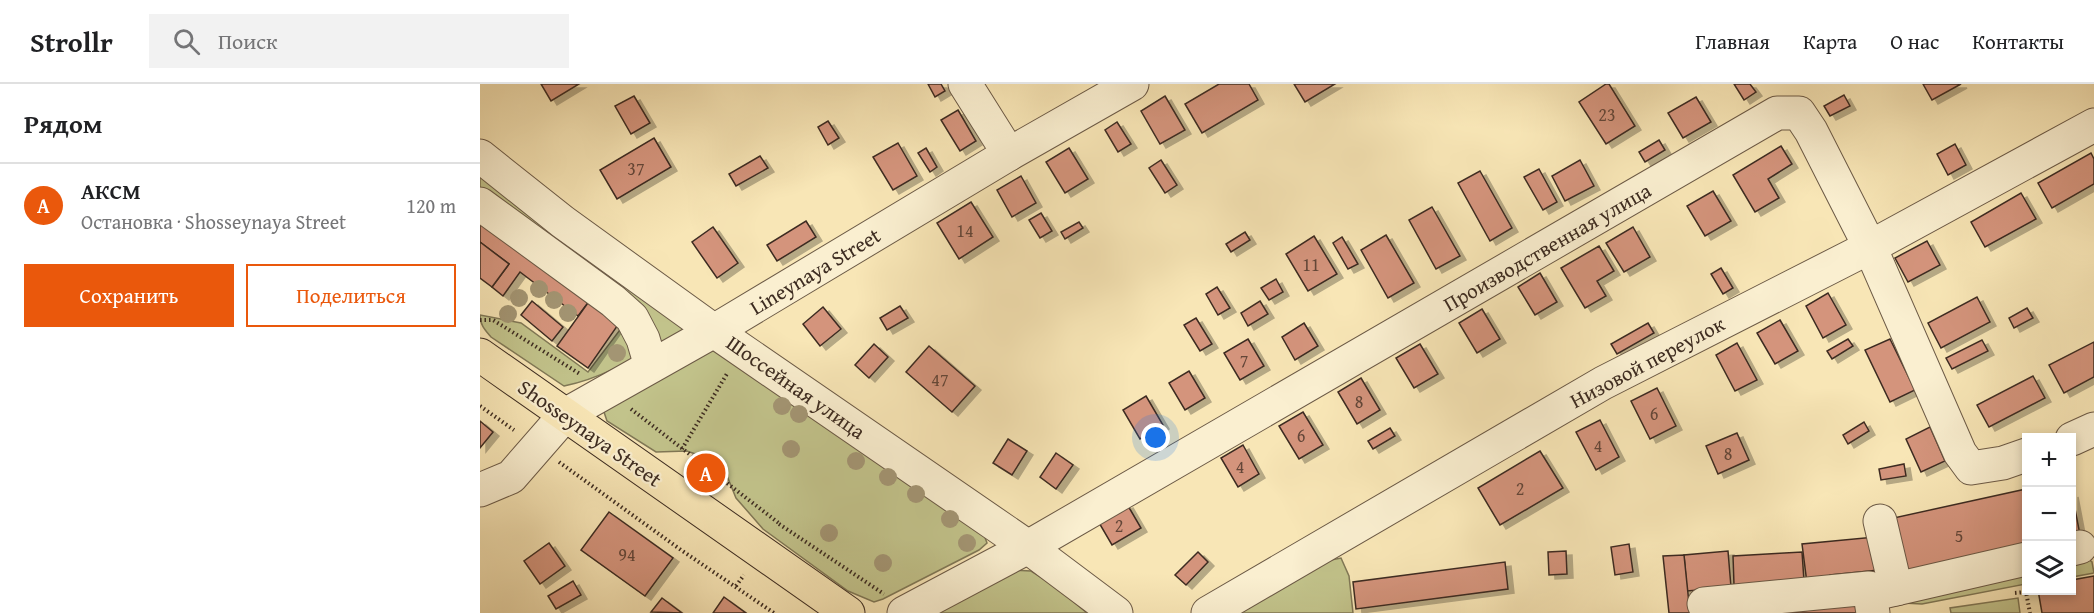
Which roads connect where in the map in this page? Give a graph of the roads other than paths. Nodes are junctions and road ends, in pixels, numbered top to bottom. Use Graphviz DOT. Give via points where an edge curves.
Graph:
graph roads {
  1 [pos="965,84"];
  2 [pos="1132,84"];
  3 [pos="2094,125"];
  4 [pos="1009,154"];
  5 [pos="480,156"];
  6 [pos="480,204"];
  7 [pos="1870,247"];
  8 [pos="714,331"];
  9 [pos="480,356"];
  10 [pos="651,366"];
  11 [pos="565,415"];
  12 [pos="2094,429"];
  13 [pos="2076,437"];
  14 [pos="2022,456"];
  15 [pos="480,490"];
  16 [pos="1880,521"];
  17 [pos="1028,547"];
  18 [pos="2022,560"];
  19 [pos="1879,599"];
  20 [pos="1704,604"];
  21 [pos="848,613"];
  22 [pos="904,613"];
  23 [pos="1116,613"];
  24 [pos="1208,613"];
  1 -- 4 [label="street"];
  2 -- 4 [label="street, Lineynaya Street"];
  3 -- 7 [label="street, Низовой переулок"];
  4 -- 8 [label="street, Lineynaya Street"];
  5 -- 8 [label="street, Шоссейная улица" via="562,222"];
  6 -- 10 [label="street" via="632,318"];
  7 -- 14 [label="street, Производственная улица" via="1960,453 1971,468"];
  7 -- 17 [label="street, Производственная улица" via="1799,113 1777,113"];
  7 -- 24 [label="street, Низовой переулок" via="1603,383"];
  8 -- 10 [label="street, Lineynaya Street"];
  8 -- 17 [label="street, Шоссейная улица"];
  9 -- 11 [label="main road, Shosseynaya Street"];
  10 -- 11 [label="street, Lineynaya Street"];
  11 -- 15 [label="street, Lineynaya Street" via="511,477"];
  11 -- 21 [label="main road, Shosseynaya Street"];
  12 -- 13 [label="street"];
  16 -- 19 [label="street"];
  17 -- 22 [label="street, Производственная улица"];
  17 -- 23 [label="street, Шоссейная улица"];
  18 -- 19 [label="street"];
  19 -- 20 [label="street" via="1869,588"];
}
